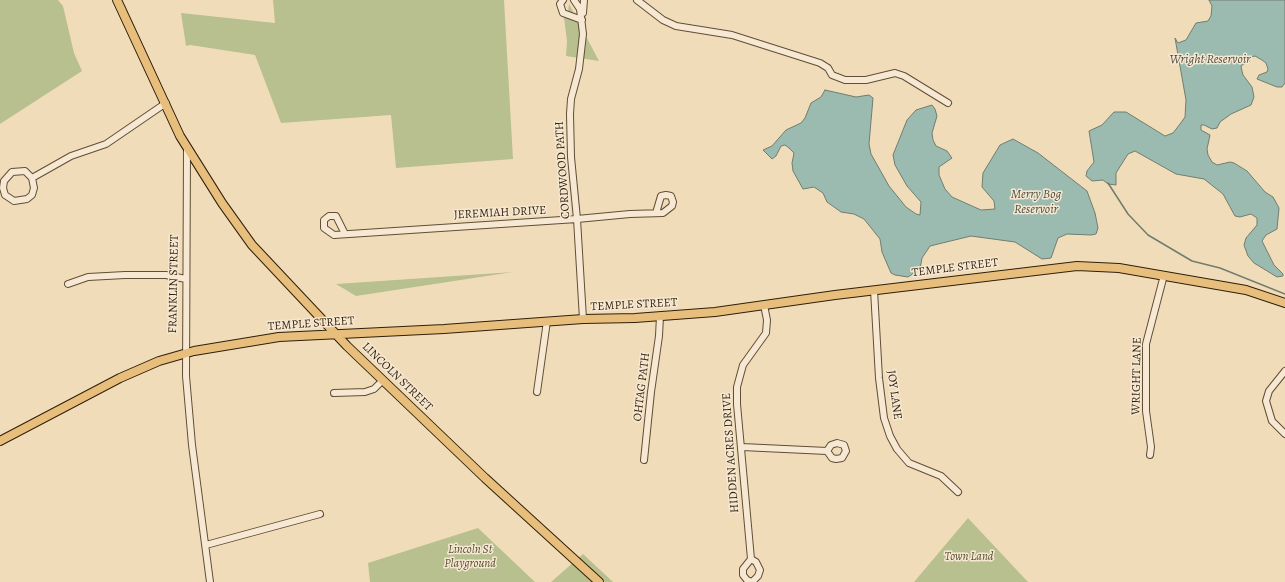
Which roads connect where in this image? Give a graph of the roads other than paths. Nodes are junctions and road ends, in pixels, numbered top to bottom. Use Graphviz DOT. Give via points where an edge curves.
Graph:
graph roads {
  1 [pos="117,0"];
  2 [pos="563,0"];
  3 [pos="574,0"];
  4 [pos="584,0"];
  5 [pos="637,0"];
  6 [pos="582,20"];
  7 [pos="166,103"];
  8 [pos="948,103"];
  9 [pos="188,149"];
  10 [pos="32,178"];
  11 [pos="656,213"];
  12 [pos="577,219"];
  13 [pos="345,234"];
  14 [pos="1164,275"];
  15 [pos="186,279"];
  16 [pos="68,284"];
  17 [pos="874,290"];
  18 [pos="1285,303"];
  19 [pos="764,305"];
  20 [pos="660,316"];
  21 [pos="583,319"];
  22 [pos="547,321"];
  23 [pos="334,333"];
  24 [pos="186,353"];
  25 [pos="1285,371"];
  26 [pos="383,380"];
  27 [pos="537,392"];
  28 [pos="334,393"];
  29 [pos="1285,434"];
  30 [pos="0,441"];
  31 [pos="742,447"];
  32 [pos="827,451"];
  33 [pos="1150,455"];
  34 [pos="644,460"];
  35 [pos="958,492"];
  36 [pos="320,514"];
  37 [pos="206,545"];
  38 [pos="751,559"];
  39 [pos="210,582"];
  40 [pos="599,582"];
  1 -- 7 [label="main road, FRANKLIN STREET"];
  2 -- 6 [label="street" via="560,6 563,13"];
  3 -- 6 [label="street, CORDWOOD PATH" via="579,6"];
  4 -- 6 [label="street"];
  5 -- 8 [label="street" via="676,26 732,35 820,62 832,74 845,80 866,80 895,73"];
  6 -- 12 [label="street, CORDWOOD PATH" via="582,52 570,114"];
  7 -- 9 [label="main road, FRANKLIN STREET"];
  7 -- 10 [label="street" via="106,144 72,156"];
  9 -- 15 [label="street, FRANKLIN STREET"];
  9 -- 23 [label="main road, LINCOLN STREET" via="222,204 252,245"];
  10 -- 10 [label="street" via="34,188 32,195 27,199 14,201 5,194 4,181 12,172 25,171"];
  11 -- 12 [label="street, JEREMIAH DRIVE"];
  12 -- 13 [label="street, JEREMIAH DRIVE"];
  12 -- 21 [label="street, CORDWOOD PATH"];
  14 -- 17 [label="main road, TEMPLE STREET" via="1119,268 1077,266"];
  14 -- 18 [label="main road, TEMPLE STREET" via="1246,290"];
  14 -- 33 [label="street, WRIGHT LANE" via="1146,344 1146,411"];
  15 -- 16 [label="street" via="166,275 132,275 88,278"];
  15 -- 24 [label="street, FRANKLIN STREET"];
  17 -- 19 [label="main road, TEMPLE STREET"];
  17 -- 35 [label="street, JOY LANE" via="879,378 884,418 890,436 896,449 909,463 941,476"];
  19 -- 20 [label="main road, TEMPLE STREET"];
  19 -- 31 [label="street, HIDDEN ACRES DRIVE" via="766,333 743,365 738,382 737,404"];
  20 -- 21 [label="main road, TEMPLE STREET"];
  20 -- 34 [label="street, OHTAG PATH"];
  21 -- 22 [label="main road, TEMPLE STREET"];
  22 -- 23 [label="main road, TEMPLE STREET"];
  22 -- 27 [label="street"];
  23 -- 24 [label="main road, TEMPLE STREET" via="279,337"];
  23 -- 26 [label="main road, LINCOLN STREET"];
  24 -- 30 [label="main road, TEMPLE STREET" via="125,376"];
  24 -- 37 [label="street, FRANKLIN STREET" via="192,445"];
  25 -- 29 [label="street" via="1269,391 1266,401 1272,421"];
  26 -- 28 [label="street" via="374,389 365,392"];
  26 -- 40 [label="main road, LINCOLN STREET" via="490,483"];
  31 -- 32 [label="street"];
  31 -- 38 [label="street, HIDDEN ACRES DRIVE"];
  36 -- 37 [label="street"];
  37 -- 39 [label="street, FRANKLIN STREET"];
}
